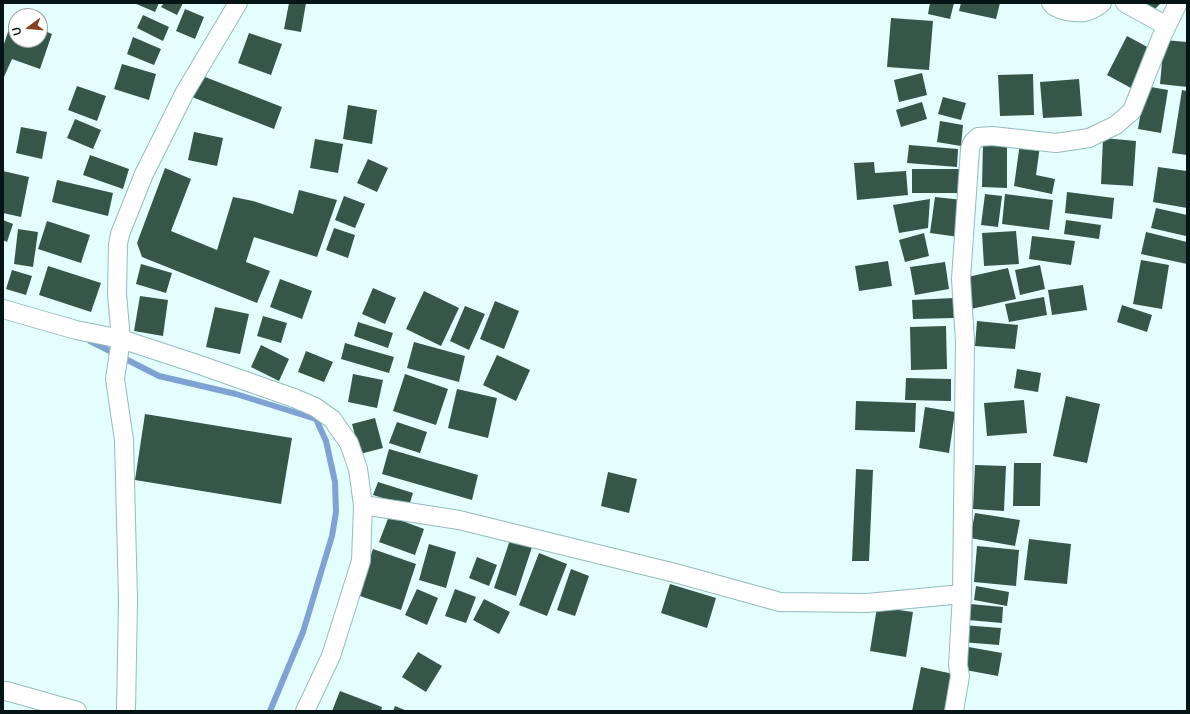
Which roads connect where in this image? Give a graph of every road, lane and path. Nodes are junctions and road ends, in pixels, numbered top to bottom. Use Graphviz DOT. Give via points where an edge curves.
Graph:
graph roads {
  1 [pos="238,3"];
  2 [pos="1051,3"];
  3 [pos="1102,3"];
  4 [pos="1125,3"];
  5 [pos="1178,3"];
  6 [pos="1167,26"];
  7 [pos="3,309"];
  8 [pos="120,344"];
  9 [pos="363,505"];
  10 [pos="962,594"];
  11 [pos="6,691"];
  12 [pos="77,711"];
  13 [pos="126,711"];
  14 [pos="305,711"];
  15 [pos="954,711"];
  1 -- 8 [label="street" via="185,92 144,174 120,234 116,254"];
  2 -- 3 [label="street" via="1057,9 1084,12"];
  4 -- 6 [label="street"];
  5 -- 6 [label="street"];
  6 -- 10 [label="street" via="1132,111 1116,125 1089,138 1056,143 992,136 978,137 972,144 961,279 965,341"];
  7 -- 8 [label="street"];
  8 -- 9 [label="street" via="294,398 315,407 332,419 349,443 358,469"];
  8 -- 13 [label="street" via="115,379 124,447 128,600"];
  9 -- 10 [label="street" via="459,520 675,573 780,602 867,604"];
  9 -- 14 [label="street" via="361,560 330,656"];
  10 -- 15 [label="street" via="958,665 960,676"];
  11 -- 12 [label="street"];
}
